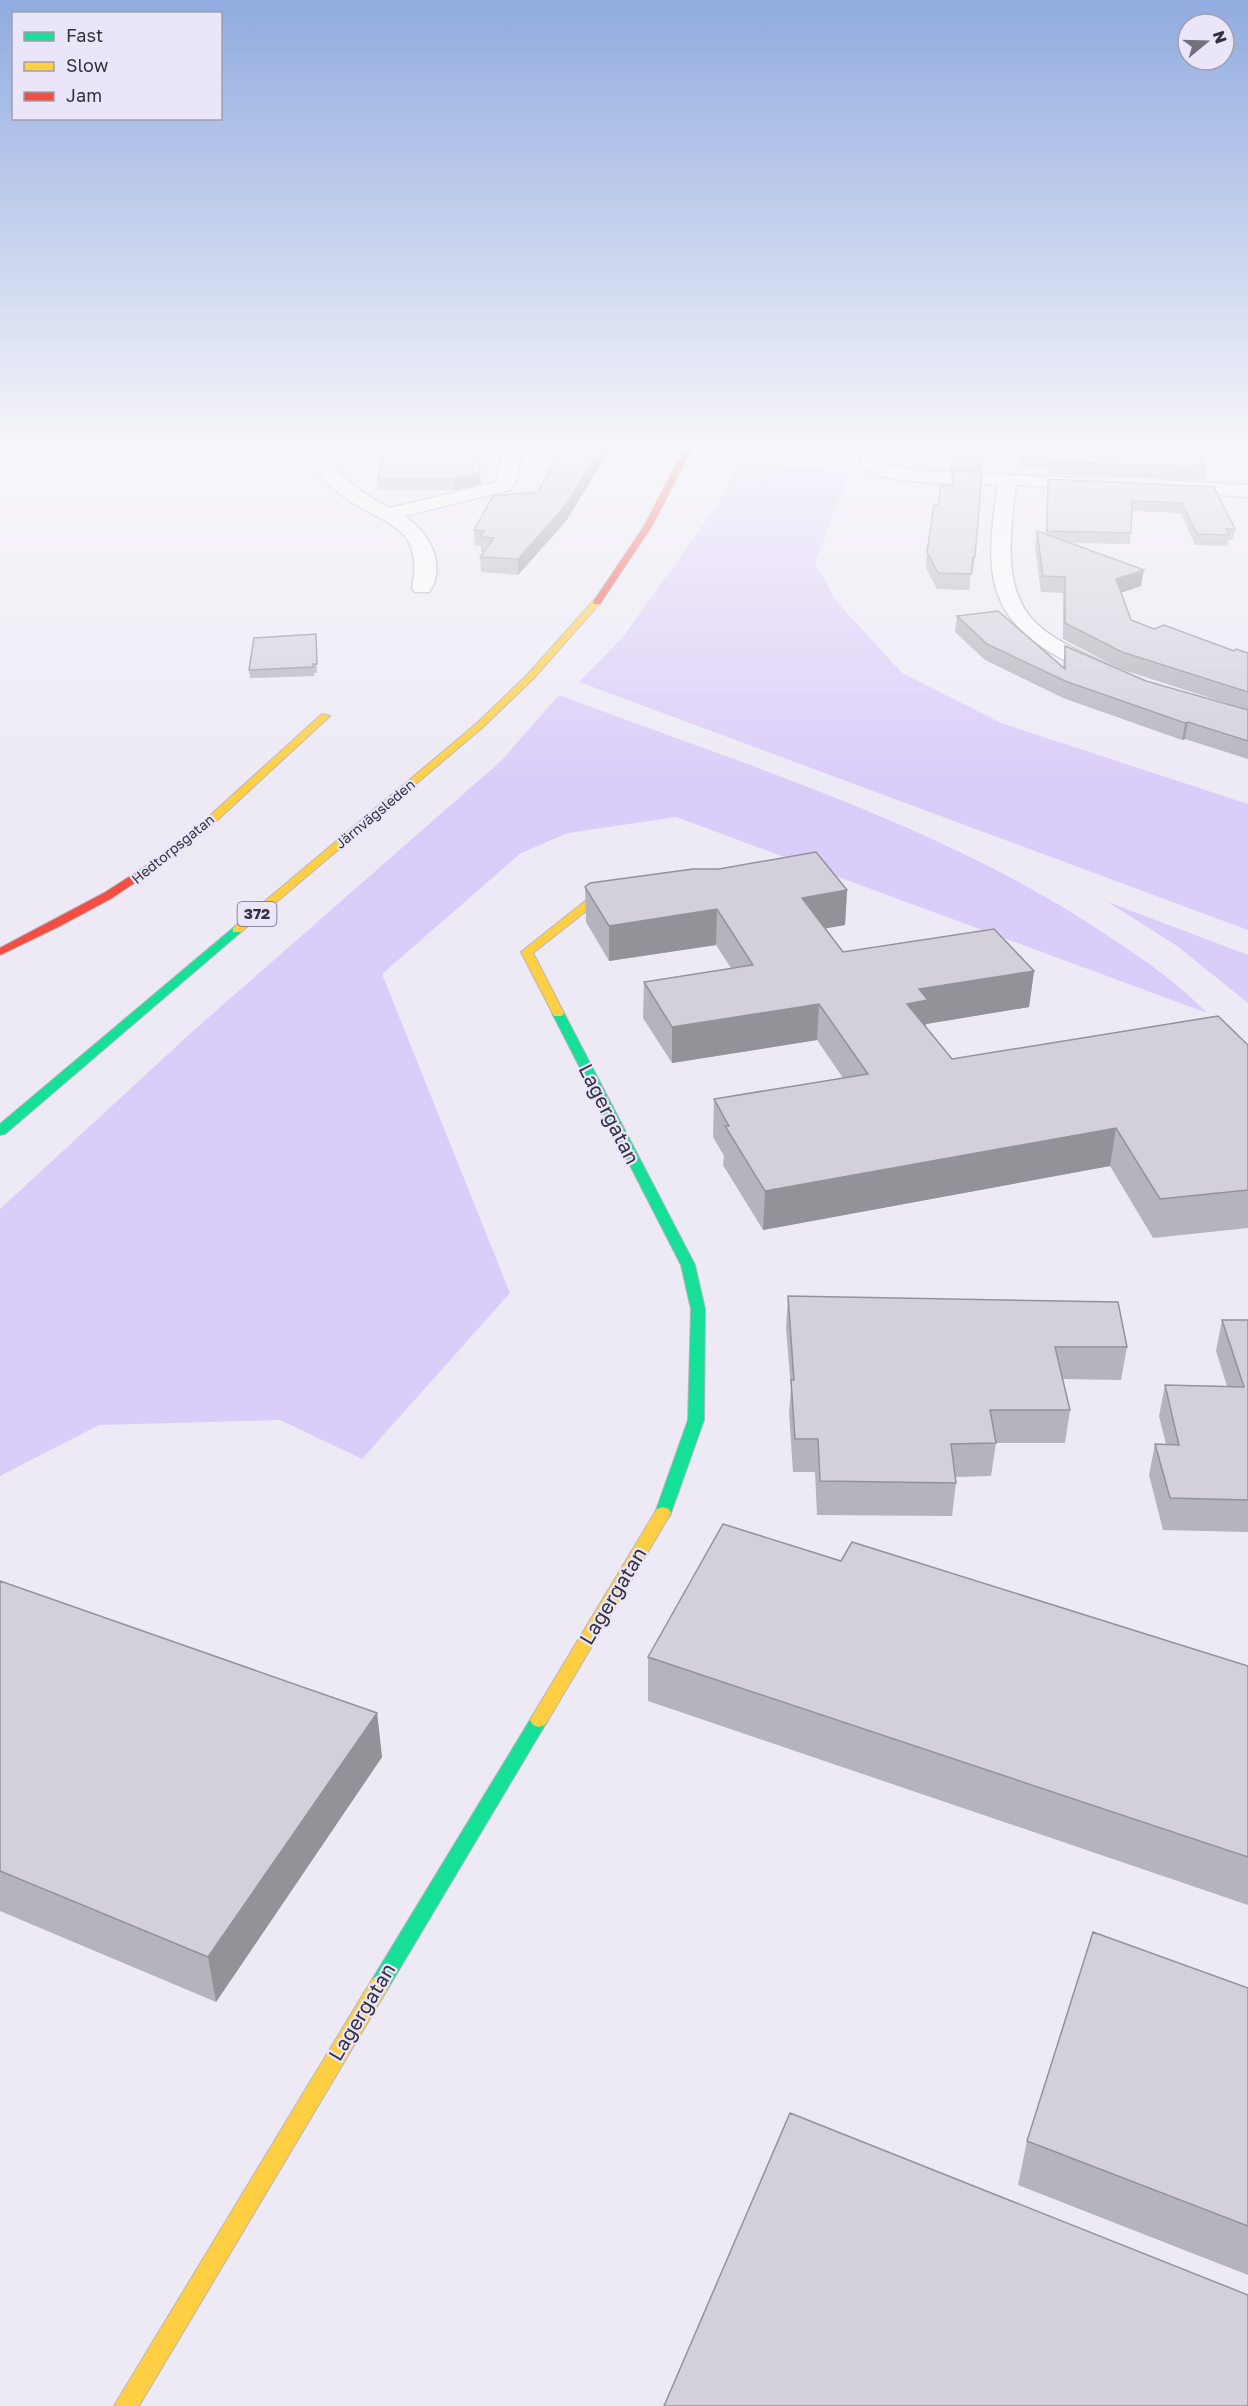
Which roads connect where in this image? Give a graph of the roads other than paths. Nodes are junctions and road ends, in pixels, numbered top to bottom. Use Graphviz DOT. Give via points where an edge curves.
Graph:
graph roads {
  1 [pos="427,557"];
  2 [pos="630,557"];
  3 [pos="1004,557"];
  4 [pos="422,588"];
  5 [pos="1127,681"];
  6 [pos="325,716"];
  7 [pos="637,893"];
  8 [pos="0,952"];
  9 [pos="0,1131"];
  10 [pos="126,2406"];
  1 -- 4 [label="street" via="429,569"];
  2 -- 9 [label="street, Järnvägsleden / 372" via="554,651 512,694"];
  3 -- 5 [label="street" via="1006,593 1026,625 1048,641"];
  6 -- 8 [label="street, Hedtorpsgatan" via="185,841 123,889"];
  7 -- 10 [label="street, Lagergatan" via="602,893 527,952 688,1265 699,1309 696,1420 668,1505"];
}
